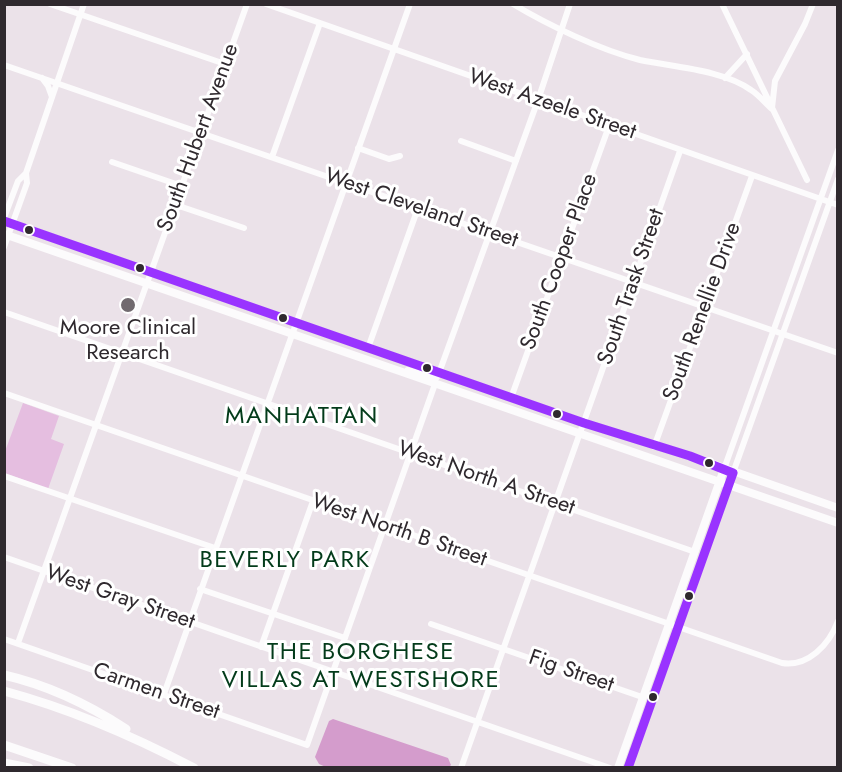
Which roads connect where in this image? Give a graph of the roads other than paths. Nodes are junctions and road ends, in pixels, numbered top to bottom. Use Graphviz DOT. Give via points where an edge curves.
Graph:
graph roads {
  1 [pos="50,4"];
  2 [pos="84,4"];
  3 [pos="247,4"];
  4 [pos="266,4"];
  5 [pos="410,4"];
  6 [pos="513,4"];
  7 [pos="570,4"];
  8 [pos="722,4"];
  9 [pos="813,4"];
  10 [pos="80,15"];
  11 [pos="320,24"];
  12 [pos="561,30"];
  13 [pos="394,50"];
  14 [pos="747,54"];
  15 [pos="225,64"];
  16 [pos="4,65"];
  17 [pos="42,78"];
  18 [pos="726,78"];
  19 [pos="57,83"];
  20 [pos="52,98"];
  21 [pos="538,100"];
  22 [pos="772,109"];
  23 [pos="609,126"];
  24 [pos="201,132"];
  25 [pos="461,141"];
  26 [pos="358,148"];
  27 [pos="837,150"];
  28 [pos="680,151"];
  29 [pos="400,156"];
  30 [pos="272,157"];
  31 [pos="516,161"];
  32 [pos="112,162"];
  33 [pos="26,173"];
  34 [pos="752,176"];
  35 [pos="837,179"];
  36 [pos="807,180"];
  37 [pos="345,182"];
  38 [pos="179,194"];
  39 [pos="820,199"];
  40 [pos="829,203"];
  41 [pos="837,206"];
  42 [pos="417,208"];
  43 [pos="4,220"];
  44 [pos="13,224"];
  45 [pos="244,228"];
  46 [pos="490,233"];
  47 [pos="7,235"];
  48 [pos="4,247"];
  49 [pos="561,258"];
  50 [pos="152,273"];
  51 [pos="633,282"];
  52 [pos="147,284"];
  53 [pos="706,307"];
  54 [pos="4,312"];
  55 [pos="296,322"];
  56 [pos="774,331"];
  57 [pos="291,334"];
  58 [pos="783,334"];
  59 [pos="368,348"];
  60 [pos="123,353"];
  61 [pos="837,353"];
  62 [pos="399,371"];
  63 [pos="439,373"];
  64 [pos="435,384"];
  65 [pos="482,388"];
  66 [pos="4,393"];
  67 [pos="511,398"];
  68 [pos="266,403"];
  69 [pos="584,423"];
  70 [pos="96,426"];
  71 [pos="580,434"];
  72 [pos="654,447"];
  73 [pos="411,453"];
  74 [pos="724,469"];
  75 [pos="733,473"];
  76 [pos="241,475"];
  77 [pos="4,476"];
  78 [pos="719,482"];
  79 [pos="729,486"];
  80 [pos="70,499"];
  81 [pos="312,501"];
  82 [pos="555,503"];
  83 [pos="837,508"];
  84 [pos="837,523"];
  85 [pos="385,525"];
  86 [pos="215,548"];
  87 [pos="695,552"];
  88 [pos="4,558"];
  89 [pos="44,571"];
  90 [pos="529,576"];
  91 [pos="200,589"];
  92 [pos="273,613"];
  93 [pos="837,621"];
  94 [pos="189,622"];
  95 [pos="431,624"];
  96 [pos="668,624"];
  97 [pos="678,627"];
  98 [pos="345,638"];
  99 [pos="4,639"];
  100 [pos="18,643"];
  101 [pos="261,647"];
  102 [pos="503,649"];
  103 [pos="333,672"];
  104 [pos="4,675"];
  105 [pos="4,691"];
  106 [pos="164,694"];
  107 [pos="642,697"];
  108 [pos="477,722"];
  109 [pos="4,746"];
  110 [pos="156,748"];
  111 [pos="4,764"];
  112 [pos="12,768"];
  113 [pos="29,768"];
  114 [pos="72,768"];
  115 [pos="194,768"];
  116 [pos="461,768"];
  117 [pos="610,768"];
  118 [pos="618,768"];
  119 [pos="628,768"];
  1 -- 10 [label="street"];
  2 -- 10 [label="street"];
  3 -- 15 [label="street, South Hubert Avenue"];
  4 -- 11 [label="street, West Azeele Street"];
  5 -- 13 [label="street"];
  6 -- 12 [label="street"];
  7 -- 12 [label="street"];
  8 -- 14 [label="street"];
  9 -- 22 [label="street" via="775,81"];
  10 -- 15 [label="street"];
  10 -- 19 [label="street"];
  11 -- 13 [label="street, West Azeele Street"];
  11 -- 30 [label="street"];
  12 -- 18 [label="street" via="639,60"];
  12 -- 21 [label="street"];
  13 -- 21 [label="street, West Azeele Street"];
  13 -- 26 [label="street"];
  14 -- 18 [label="street"];
  14 -- 22 [label="street"];
  15 -- 24 [label="street, South Hubert Avenue"];
  16 -- 17 [label="street, West Cleveland Street"];
  17 -- 19 [label="street, West Cleveland Street"];
  17 -- 20 [label="street"];
  18 -- 22 [label="street" via="750,89"];
  19 -- 20 [label="street"];
  19 -- 24 [label="street, West Cleveland Street"];
  20 -- 33 [label="street"];
  21 -- 23 [label="street, West Azeele Street"];
  21 -- 31 [label="street"];
  22 -- 36 [label="street"];
  23 -- 28 [label="street, West Azeele Street"];
  23 -- 49 [label="street, South Cooper Place"];
  24 -- 30 [label="street, West Cleveland Street"];
  24 -- 38 [label="street, South Hubert Avenue"];
  25 -- 31 [label="street"];
  26 -- 29 [label="street" via="389,159"];
  26 -- 37 [label="street"];
  27 -- 39 [label="street"];
  28 -- 34 [label="street, West Azeele Street"];
  28 -- 51 [label="street, South Trask Street"];
  30 -- 37 [label="street, West Cleveland Street"];
  31 -- 46 [label="street"];
  32 -- 38 [label="street" via="176,184"];
  33 -- 43 [label="street" via="18,181"];
  33 -- 44 [label="street" via="27,183"];
  34 -- 39 [label="street, West Azeele Street"];
  34 -- 53 [label="street, South Renellie Drive"];
  35 -- 40 [label="street"];
  37 -- 42 [label="street, West Cleveland Street"];
  37 -- 55 [label="street"];
  38 -- 45 [label="street" via="182,207"];
  38 -- 50 [label="street, South Hubert Avenue"];
  39 -- 40 [label="street, West Azeele Street"];
  39 -- 56 [label="street"];
  40 -- 41 [label="street, West Azeele Street"];
  40 -- 58 [label="street"];
  42 -- 46 [label="street, West Cleveland Street"];
  42 -- 59 [label="street"];
  43 -- 44 [label="main road"];
  44 -- 47 [label="street"];
  44 -- 50 [label="main road"];
  46 -- 49 [label="street, West Cleveland Street"];
  46 -- 63 [label="street"];
  47 -- 48 [label="street"];
  47 -- 52 [label="main road"];
  49 -- 51 [label="street, West Cleveland Street"];
  49 -- 67 [label="street, South Cooper Place"];
  50 -- 52 [label="street, South Hubert Avenue"];
  50 -- 55 [label="main road"];
  51 -- 53 [label="street, West Cleveland Street"];
  51 -- 69 [label="street, South Trask Street"];
  52 -- 57 [label="main road"];
  52 -- 60 [label="street, South Hubert Avenue"];
  53 -- 56 [label="street, West Cleveland Street"];
  53 -- 72 [label="street, South Renellie Drive"];
  54 -- 60 [label="street, West North A Street"];
  55 -- 57 [label="street"];
  55 -- 59 [label="main road"];
  56 -- 58 [label="street, West Cleveland Street"];
  56 -- 74 [label="street"];
  57 -- 62 [label="main road"];
  57 -- 68 [label="street"];
  58 -- 61 [label="street, West Cleveland Street"];
  58 -- 75 [label="street"];
  59 -- 63 [label="main road"];
  60 -- 68 [label="street, West North A Street"];
  60 -- 70 [label="street, South Hubert Avenue"];
  62 -- 63 [label="main road" via="435,378"];
  62 -- 64 [label="main road"];
  63 -- 65 [label="main road"];
  64 -- 65 [label="main road" via="440,379"];
  64 -- 71 [label="main road"];
  64 -- 73 [label="street"];
  65 -- 67 [label="main road"];
  66 -- 70 [label="street, West North B Street"];
  67 -- 69 [label="main road"];
  68 -- 73 [label="street, West North A Street"];
  68 -- 76 [label="street"];
  69 -- 71 [label="street, South Trask Street"];
  69 -- 72 [label="main road"];
  70 -- 76 [label="street, West North B Street"];
  70 -- 80 [label="street, South Hubert Avenue"];
  71 -- 78 [label="main road"];
  71 -- 82 [label="street, South Trask Street"];
  72 -- 74 [label="main road"];
  73 -- 82 [label="street, West North A Street"];
  73 -- 85 [label="street"];
  74 -- 75 [label="main road"];
  74 -- 78 [label="main road"];
  75 -- 79 [label="main road"];
  75 -- 83 [label="main road"];
  76 -- 81 [label="street, West North B Street"];
  76 -- 86 [label="street"];
  77 -- 80 [label="street"];
  78 -- 79 [label="main road"];
  78 -- 87 [label="main road"];
  79 -- 84 [label="main road"];
  79 -- 97 [label="main road"];
  80 -- 86 [label="street"];
  80 -- 89 [label="street, South Hubert Avenue"];
  81 -- 85 [label="street, West North B Street"];
  81 -- 92 [label="street"];
  82 -- 87 [label="street, West North A Street"];
  82 -- 90 [label="street, South Trask Street"];
  85 -- 90 [label="street, West North B Street"];
  85 -- 98 [label="street"];
  86 -- 91 [label="street"];
  87 -- 96 [label="main road"];
  88 -- 89 [label="street, West Gray Street"];
  89 -- 94 [label="street, West Gray Street"];
  89 -- 100 [label="street, South Hubert Avenue"];
  90 -- 96 [label="street, West North B Street"];
  90 -- 102 [label="street, South Trask Street"];
  91 -- 92 [label="street"];
  91 -- 94 [label="street"];
  92 -- 98 [label="street"];
  92 -- 101 [label="street"];
  93 -- 97 [label="street, West North B Street" via="814,655 794,665"];
  94 -- 101 [label="street, West Gray Street"];
  94 -- 106 [label="street"];
  95 -- 102 [label="street, Fig Street"];
  96 -- 97 [label="street, West North B Street"];
  96 -- 107 [label="main road"];
  97 -- 119 [label="main road"];
  98 -- 103 [label="street"];
  99 -- 100 [label="street, Carmen Street"];
  100 -- 106 [label="street, Carmen Street"];
  101 -- 103 [label="street, West Gray Street"];
  102 -- 107 [label="street, Fig Street"];
  102 -- 108 [label="street, South Trask Street"];
  103 -- 106 [label="street, Carmen Street" via="307,745"];
  103 -- 108 [label="street, West Gray Street"];
  104 -- 110 [label="highway" via="75,700"];
  105 -- 110 [label="highway" via="82,716"];
  107 -- 118 [label="main road"];
  108 -- 116 [label="street, South Trask Street"];
  108 -- 117 [label="street, West Gray Street"];
  109 -- 114 [label="highway"];
  110 -- 115 [label="highway"];
  111 -- 112 [label="highway"];
  111 -- 113 [label="highway"];
}
